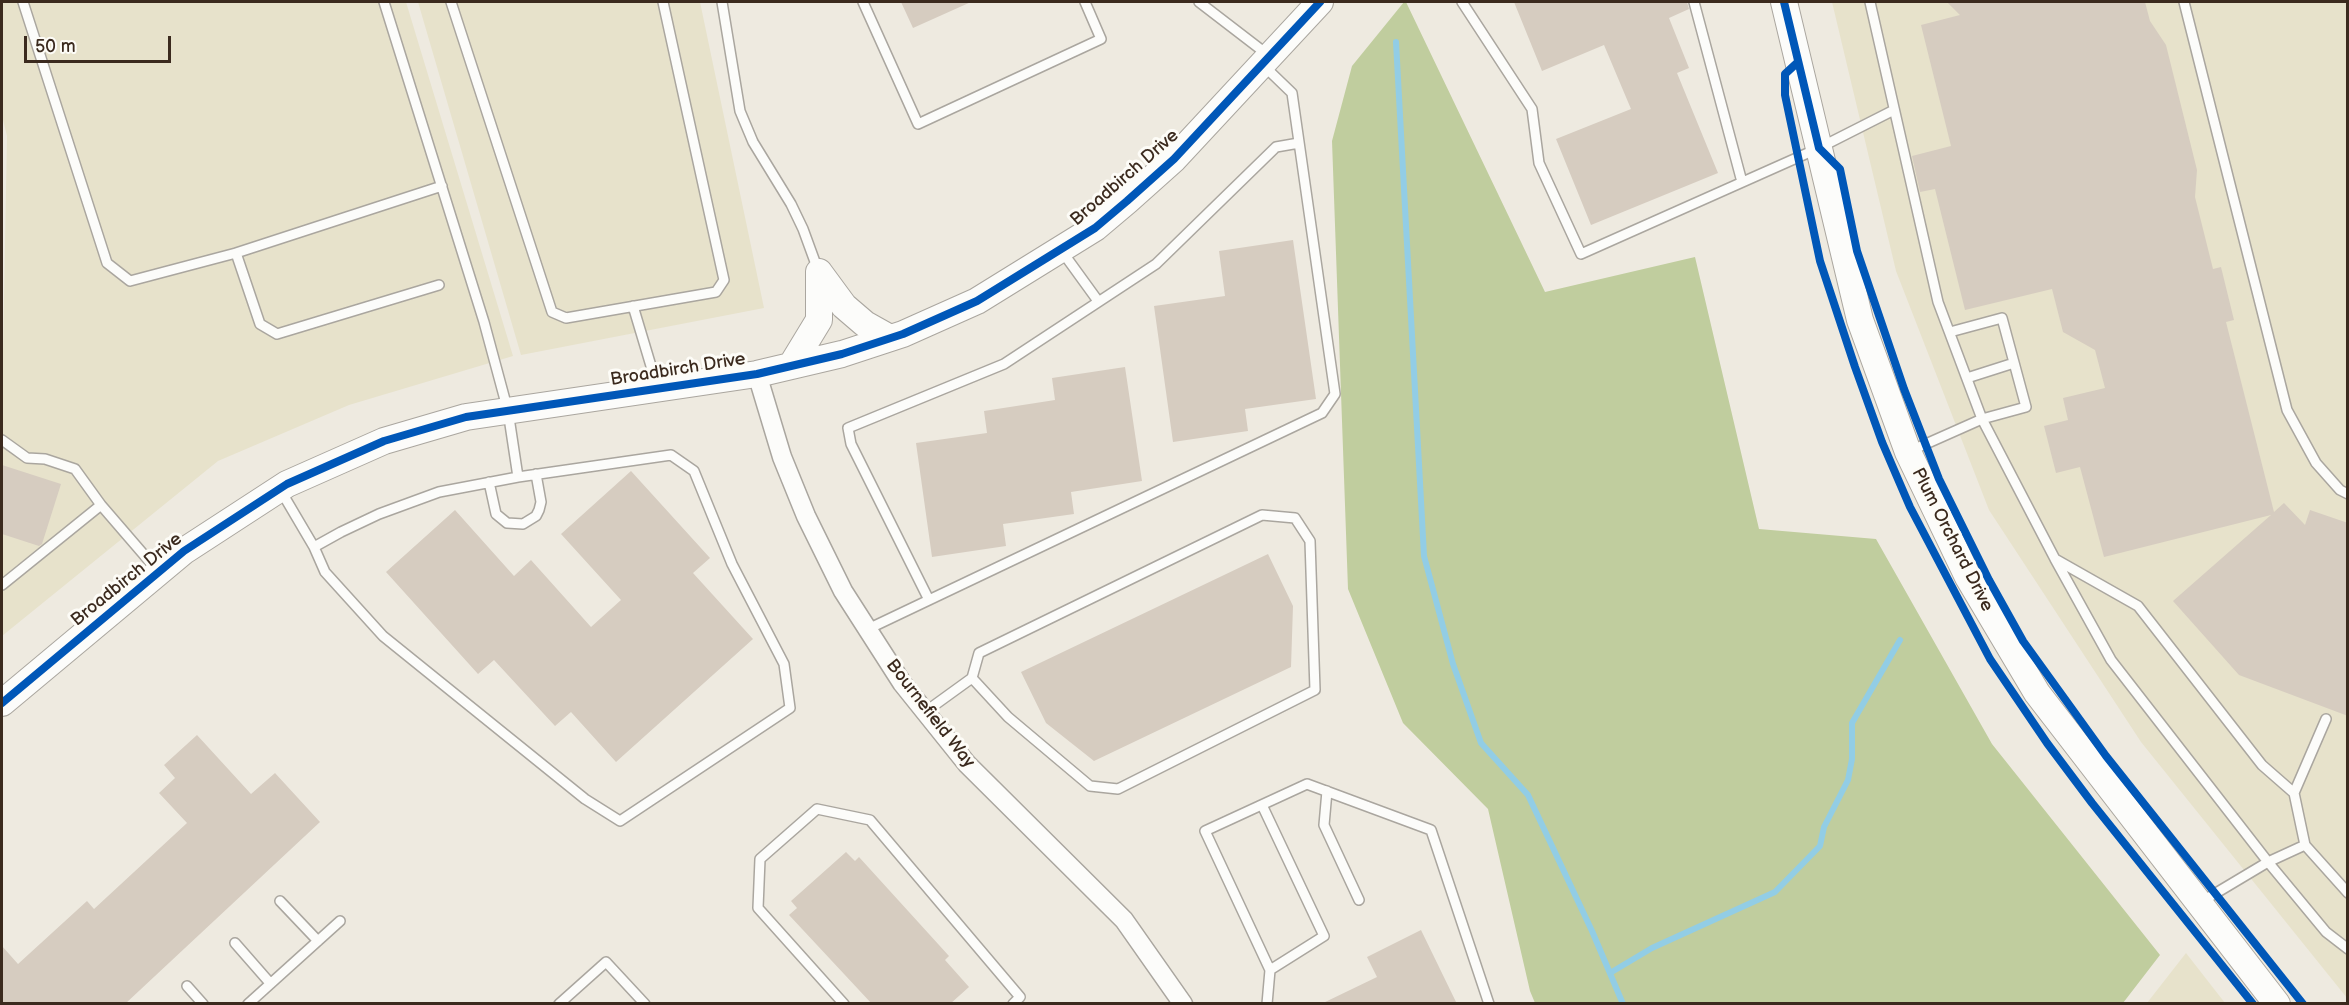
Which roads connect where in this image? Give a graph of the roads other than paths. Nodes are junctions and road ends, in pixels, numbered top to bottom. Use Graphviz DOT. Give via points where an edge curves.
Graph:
graph roads {
  1 [pos="23,2"];
  2 [pos="384,2"];
  3 [pos="451,2"];
  4 [pos="663,2"];
  5 [pos="722,2"];
  6 [pos="862,2"];
  7 [pos="1085,2"];
  8 [pos="1199,2"];
  9 [pos="1320,2"];
  10 [pos="1462,2"];
  11 [pos="1694,2"];
  12 [pos="1784,2"];
  13 [pos="1870,2"];
  14 [pos="2184,2"];
  15 [pos="1266,60"];
  16 [pos="1894,110"];
  17 [pos="1299,143"];
  18 [pos="1819,148"];
  19 [pos="1742,182"];
  20 [pos="442,186"];
  21 [pos="1061,250"];
  22 [pos="236,253"];
  23 [pos="819,272"];
  24 [pos="439,285"];
  25 [pos="1098,301"];
  26 [pos="633,306"];
  27 [pos="1950,332"];
  28 [pos="890,338"];
  29 [pos="2014,363"];
  30 [pos="791,366"];
  31 [pos="757,374"];
  32 [pos="1967,378"];
  33 [pos="658,388"];
  34 [pos="508,411"];
  35 [pos="1982,419"];
  36 [pos="2,440"];
  37 [pos="1908,452"];
  38 [pos="536,474"];
  39 [pos="518,477"];
  40 [pos="489,482"];
  41 [pos="280,489"];
  42 [pos="2348,494"];
  43 [pos="101,505"];
  44 [pos="314,547"];
  45 [pos="2055,559"];
  46 [pos="159,572"];
  47 [pos="2,585"];
  48 [pos="929,600"];
  49 [pos="868,629"];
  50 [pos="972,678"];
  51 [pos="2,703"];
  52 [pos="925,712"];
  53 [pos="2326,719"];
  54 [pos="1327,791"];
  55 [pos="2294,793"];
  56 [pos="1262,805"];
  57 [pos="2305,846"];
  58 [pos="2268,862"];
  59 [pos="2348,893"];
  60 [pos="1359,900"];
  61 [pos="280,901"];
  62 [pos="2199,903"];
  63 [pos="340,921"];
  64 [pos="318,941"];
  65 [pos="235,943"];
  66 [pos="2348,949"];
  67 [pos="1270,970"];
  68 [pos="270,983"];
  69 [pos="187,986"];
  70 [pos="203,1004"];
  71 [pos="248,1004"];
  72 [pos="559,1004"];
  73 [pos="645,1004"];
  74 [pos="844,1004"];
  75 [pos="1013,1004"];
  76 [pos="1183,1004"];
  77 [pos="1267,1004"];
  78 [pos="1490,1004"];
  79 [pos="2277,1004"];
  1 -- 22 [label="lane" via="107,263 130,281"];
  2 -- 20 [label="lane"];
  3 -- 26 [label="lane" via="552,312 566,318"];
  4 -- 26 [label="lane" via="724,280 716,292"];
  5 -- 23 [label="lane" via="740,111 753,142 791,204"];
  6 -- 7 [label="lane" via="918,124 1101,39"];
  8 -- 15 [label="lane"];
  9 -- 15 [label="street, Broadbirch Drive"];
  10 -- 19 [label="lane" via="1532,109 1539,164 1581,254"];
  11 -- 19 [label="lane"];
  12 -- 18 [label="street, Plum Orchard Drive"];
  13 -- 16 [label="lane"];
  14 -- 42 [label="lane" via="2288,410 2316,463"];
  15 -- 17 [label="lane" via="1292,93"];
  15 -- 21 [label="street, Broadbirch Drive" via="1174,159 1095,228"];
  16 -- 18 [label="lane"];
  16 -- 27 [label="lane" via="1938,302"];
  17 -- 25 [label="lane" via="1276,147 1156,264"];
  17 -- 48 [label="lane" via="1335,394 1322,413"];
  18 -- 19 [label="lane"];
  18 -- 37 [label="street, Plum Orchard Drive" via="1860,320"];
  20 -- 22 [label="lane"];
  20 -- 34 [label="lane"];
  21 -- 25 [label="lane"];
  21 -- 28 [label="street, Broadbirch Drive" via="977,301"];
  22 -- 24 [label="lane" via="260,324 276,334"];
  23 -- 28 [label="street" via="844,306"];
  23 -- 30 [label="street" via="819,320"];
  25 -- 48 [label="lane" via="1004,364 848,428 851,444"];
  26 -- 33 [label="lane"];
  27 -- 29 [label="lane" via="2001,318"];
  27 -- 32 [label="lane"];
  28 -- 30 [label="street, Broadbirch Drive"];
  29 -- 32 [label="lane"];
  29 -- 35 [label="lane" via="2026,407"];
  30 -- 31 [label="street, Broadbirch Drive"];
  31 -- 33 [label="street, Broadbirch Drive"];
  31 -- 49 [label="street, Bournefield Way" via="782,457 806,516 843,591"];
  32 -- 35 [label="lane"];
  33 -- 34 [label="street, Broadbirch Drive"];
  34 -- 39 [label="lane"];
  34 -- 41 [label="street, Broadbirch Drive" via="466,417 384,441"];
  35 -- 37 [label="lane"];
  35 -- 45 [label="lane"];
  36 -- 43 [label="lane" via="27,458 45,459 75,469"];
  37 -- 62 [label="street, Plum Orchard Drive" via="1968,577 2037,693"];
  38 -- 39 [label="lane"];
  38 -- 40 [label="lane" via="539,510 523,524 507,524 496,514"];
  38 -- 44 [label="lane" via="671,454 694,471 732,564 784,664 790,708 620,821 585,800 383,636 325,572"];
  39 -- 40 [label="lane"];
  40 -- 44 [label="lane" via="429,495 379,514"];
  41 -- 44 [label="lane"];
  41 -- 46 [label="street, Broadbirch Drive" via="184,551"];
  43 -- 46 [label="lane"];
  43 -- 47 [label="lane"];
  45 -- 55 [label="lane" via="2138,606 2262,765"];
  45 -- 58 [label="lane" via="2111,660"];
  46 -- 51 [label="street, Broadbirch Drive"];
  48 -- 49 [label="lane"];
  49 -- 52 [label="street, Bournefield Way"];
  50 -- 50 [label="lane" via="979,653 1262,515 1295,518 1310,541 1315,690 1118,789 1090,786 1008,717"];
  50 -- 52 [label="lane"];
  52 -- 76 [label="street, Bournefield Way" via="967,764 1124,920"];
  53 -- 55 [label="lane"];
  54 -- 56 [label="lane" via="1307,784"];
  54 -- 60 [label="lane" via="1324,825"];
  54 -- 78 [label="lane" via="1431,830"];
  55 -- 57 [label="lane"];
  56 -- 67 [label="lane" via="1324,936"];
  56 -- 67 [label="lane" via="1205,831"];
  57 -- 58 [label="lane"];
  57 -- 59 [label="lane"];
  58 -- 62 [label="lane"];
  58 -- 66 [label="lane" via="2326,932"];
  61 -- 64 [label="lane"];
  62 -- 79 [label="street, Plum Orchard Drive"];
  63 -- 64 [label="lane"];
  64 -- 68 [label="lane"];
  65 -- 68 [label="lane"];
  67 -- 77 [label="lane"];
  68 -- 71 [label="lane"];
  69 -- 70 [label="lane"];
  72 -- 73 [label="lane" via="606,962"];
  74 -- 75 [label="lane" via="758,908 760,859 817,809 870,820 1020,997"];
}
